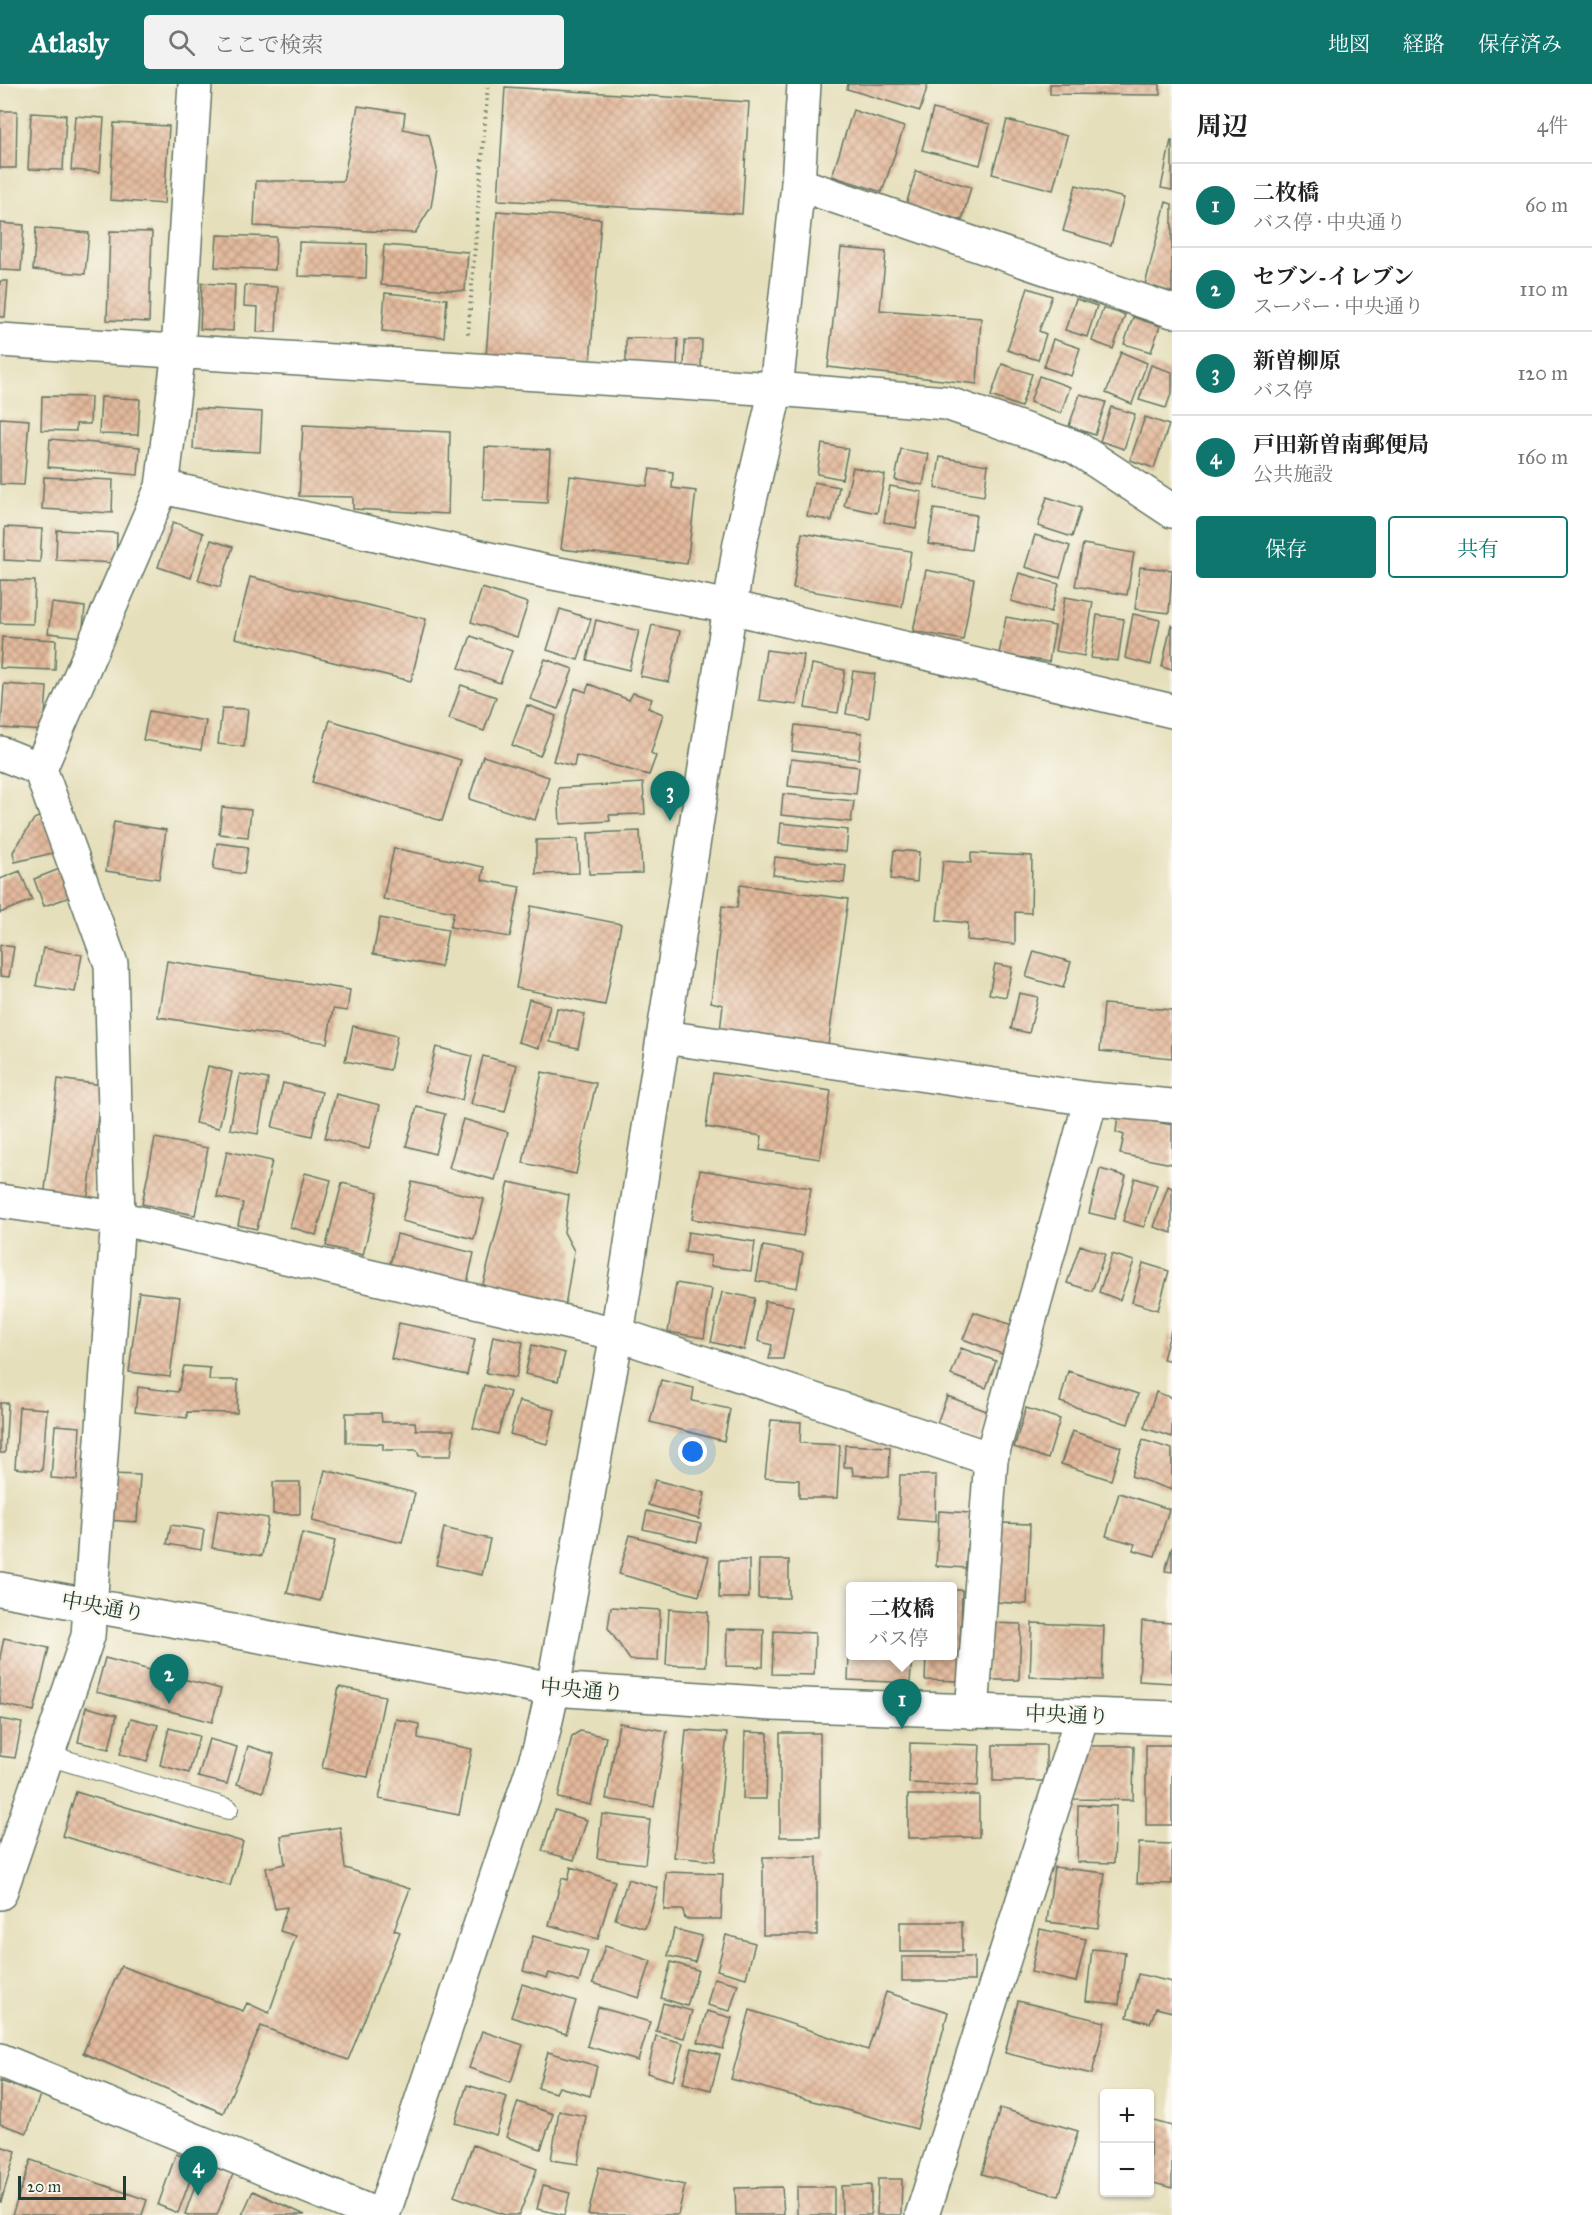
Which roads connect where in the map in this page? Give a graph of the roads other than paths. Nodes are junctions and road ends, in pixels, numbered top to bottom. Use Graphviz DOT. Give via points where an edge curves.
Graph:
graph roads {
  1 [pos="195,84"];
  2 [pos="804,84"];
  3 [pos="798,184"];
  4 [pos="1172,311"];
  5 [pos="0,340"];
  6 [pos="178,352"];
  7 [pos="776,389"];
  8 [pos="162,487"];
  9 [pos="1172,508"];
  10 [pos="730,607"];
  11 [pos="1172,711"];
  12 [pos="0,753"];
  13 [pos="40,769"];
  14 [pos="664,1037"];
  15 [pos="1091,1099"];
  16 [pos="1172,1106"];
  17 [pos="0,1202"];
  18 [pos="118,1218"];
  19 [pos="617,1334"];
  20 [pos="992,1459"];
  21 [pos="0,1588"];
  22 [pos="90,1605"];
  23 [pos="553,1689"];
  24 [pos="972,1712"];
  25 [pos="1082,1716"];
  26 [pos="1172,1718"];
  27 [pos="47,1755"];
  28 [pos="228,1809"];
  29 [pos="0,1893"];
  30 [pos="0,2060"];
  31 [pos="376,2215"];
  32 [pos="383,2215"];
  33 [pos="922,2215"];
  1 -- 6 [label="street"];
  2 -- 3 [label="street"];
  3 -- 4 [label="street"];
  3 -- 7 [label="street"];
  5 -- 6 [label="street"];
  6 -- 7 [label="street"];
  6 -- 8 [label="street"];
  7 -- 9 [label="street" via="946,403 1075,447"];
  7 -- 10 [label="street" via="740,543"];
  8 -- 10 [label="street" via="548,572"];
  8 -- 13 [label="street"];
  10 -- 11 [label="street"];
  10 -- 14 [label="street"];
  12 -- 13 [label="street"];
  13 -- 18 [label="street" via="111,964"];
  14 -- 15 [label="street"];
  14 -- 19 [label="street"];
  15 -- 16 [label="street"];
  15 -- 20 [label="street"];
  17 -- 18 [label="street"];
  18 -- 19 [label="street"];
  18 -- 22 [label="street"];
  19 -- 20 [label="street"];
  19 -- 23 [label="street"];
  20 -- 24 [label="street"];
  21 -- 22 [label="street, 中央通り"];
  22 -- 23 [label="street, 中央通り"];
  22 -- 27 [label="street" via="88,1636"];
  23 -- 24 [label="street, 中央通り"];
  23 -- 32 [label="street" via="540,1747"];
  24 -- 25 [label="street, 中央通り"];
  25 -- 26 [label="street, 中央通り"];
  25 -- 33 [label="street"];
  27 -- 28 [label="lane"];
  27 -- 29 [label="street"];
  30 -- 31 [label="street"];
}
